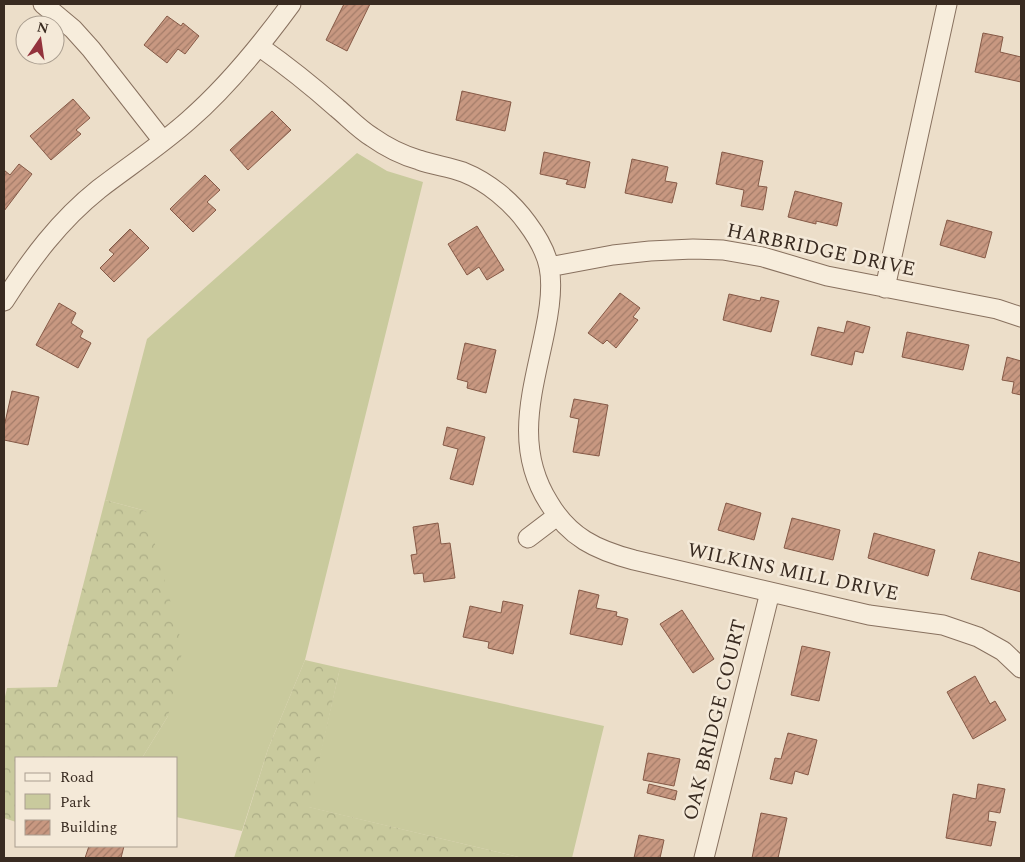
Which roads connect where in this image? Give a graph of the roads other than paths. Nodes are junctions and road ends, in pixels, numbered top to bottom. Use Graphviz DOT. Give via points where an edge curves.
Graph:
graph roads {
  1 [pos="43,4"];
  2 [pos="291,4"];
  3 [pos="947,4"];
  4 [pos="260,47"];
  5 [pos="163,141"];
  6 [pos="549,267"];
  7 [pos="885,288"];
  8 [pos="4,301"];
  9 [pos="1021,317"];
  10 [pos="556,516"];
  11 [pos="528,538"];
  12 [pos="770,592"];
  13 [pos="1021,668"];
  14 [pos="704,858"];
  1 -- 5 [label="street" via="91,49"];
  2 -- 4 [label="street"];
  3 -- 7 [label="street"];
  4 -- 5 [label="street" via="190,120"];
  4 -- 6 [label="street, WILKINS MILL DRIVE" via="289,67 371,137 418,160 462,172 507,199 527,223"];
  5 -- 8 [label="street" via="98,190 55,231 29,262"];
  6 -- 7 [label="street, HARBRIDGE DRIVE" via="650,251 716,250 763,258"];
  6 -- 10 [label="street, WILKINS MILL DRIVE" via="549,305 528,412 528,440 539,484"];
  7 -- 9 [label="street, HARBRIDGE DRIVE" via="998,309"];
  10 -- 11 [label="street"];
  10 -- 12 [label="street, WILKINS MILL DRIVE" via="591,545 611,554"];
  12 -- 13 [label="street, WILKINS MILL DRIVE" via="869,615 943,625 1003,650"];
  12 -- 14 [label="street, OAK BRIDGE COURT"];
}
